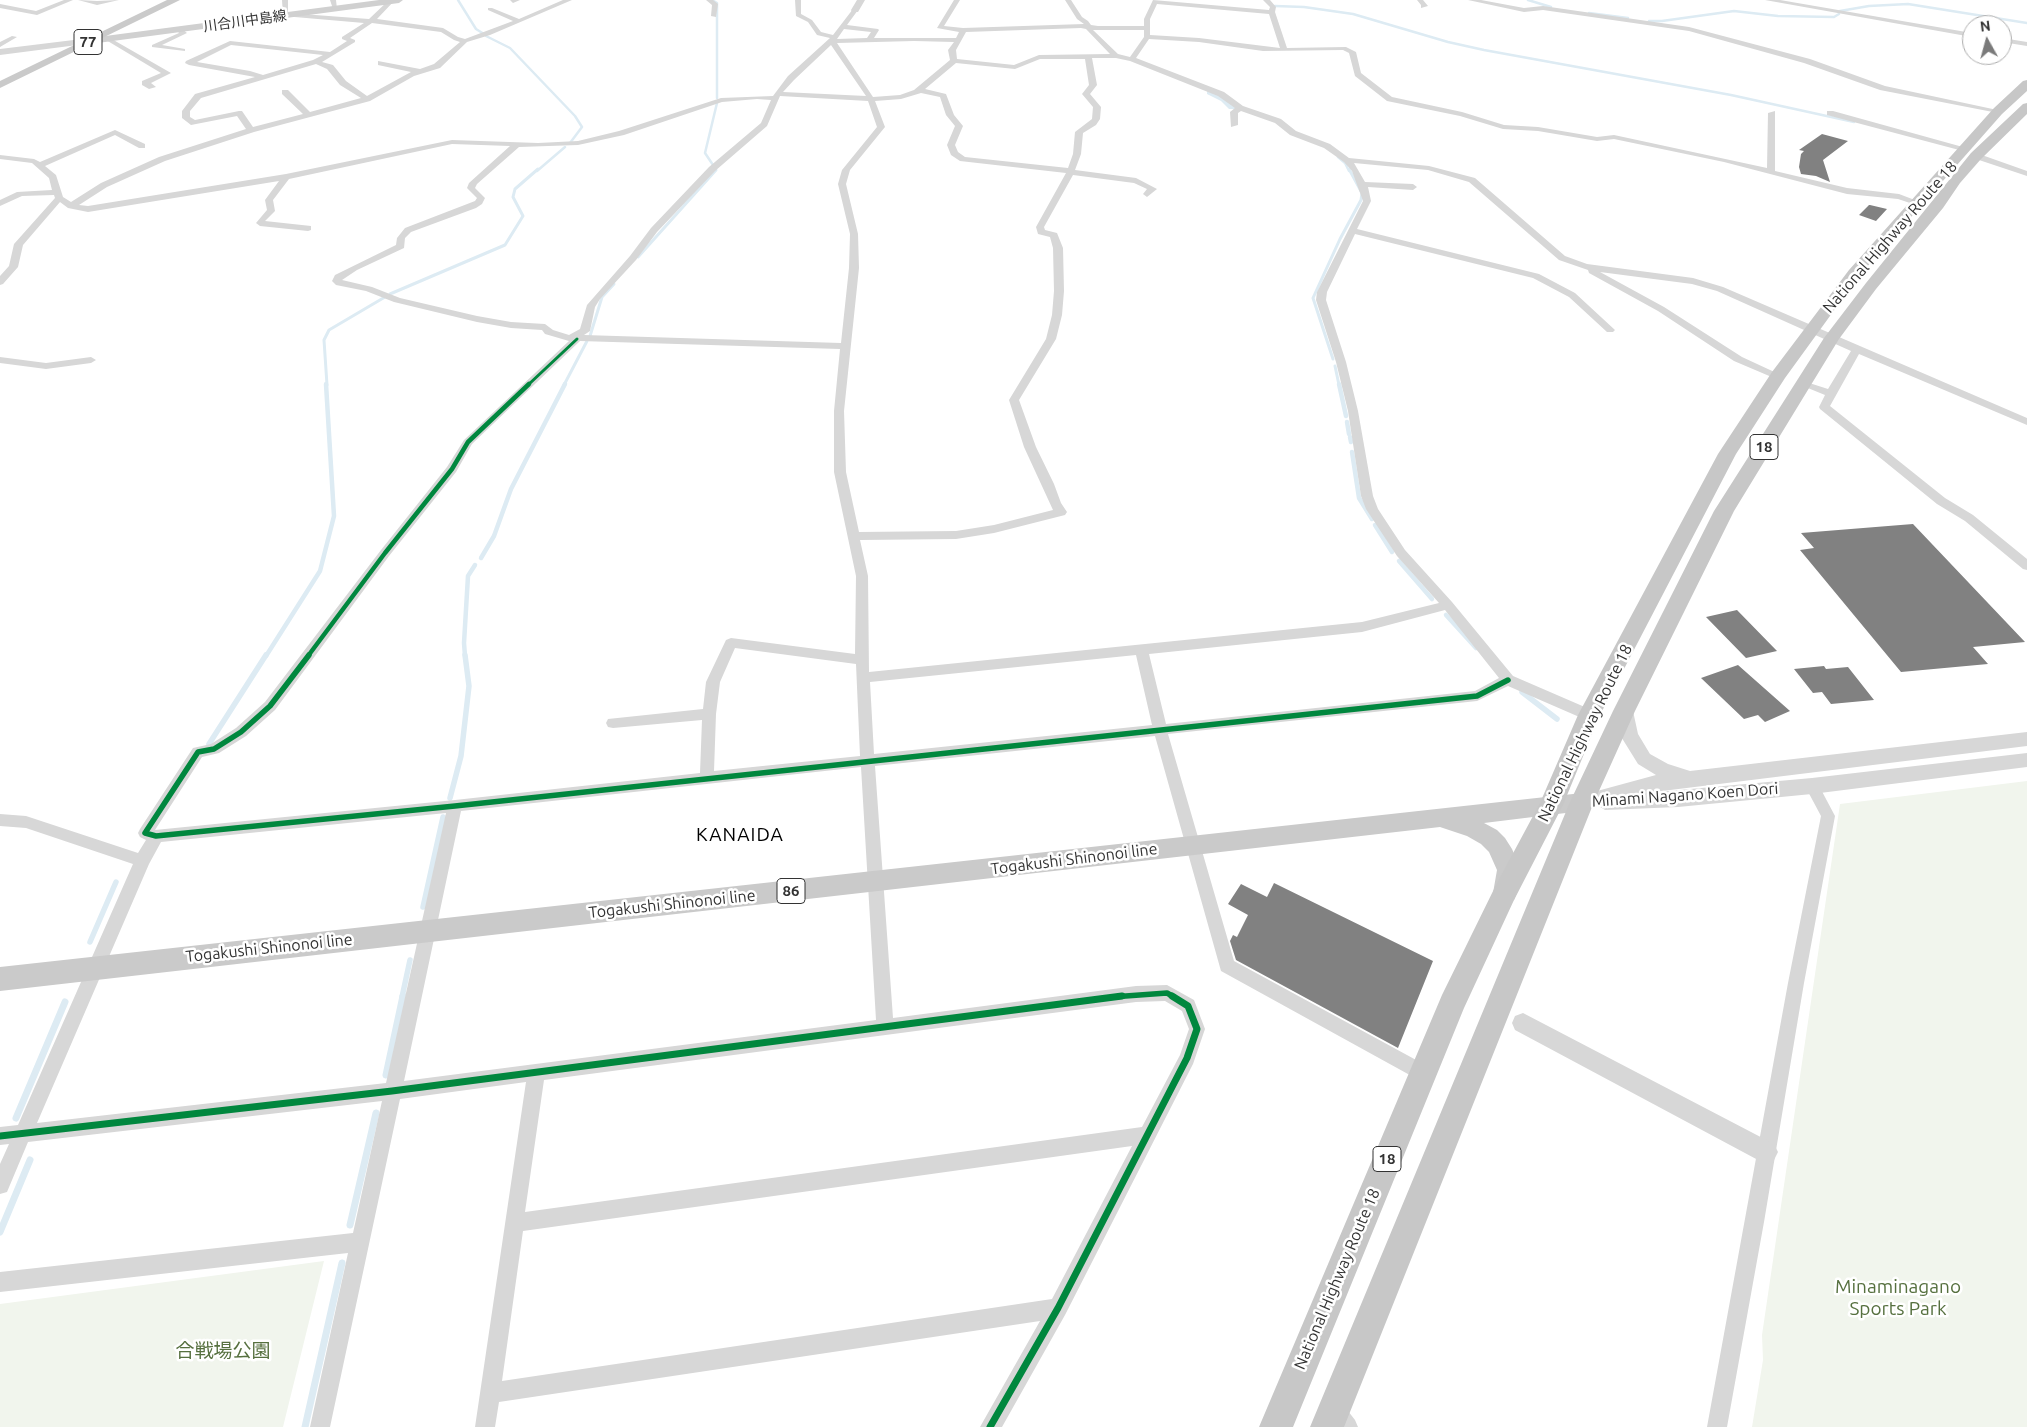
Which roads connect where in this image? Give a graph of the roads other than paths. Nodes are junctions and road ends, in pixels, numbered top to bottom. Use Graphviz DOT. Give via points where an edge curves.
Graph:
graph roads {
  1 [pos="70,0"];
  2 [pos="81,0"];
  3 [pos="116,0"];
  4 [pos="175,0"];
  5 [pos="285,0"];
  6 [pos="550,0"];
  7 [pos="569,0"];
  8 [pos="709,0"];
  9 [pos="798,0"];
  10 [pos="861,0"];
  11 [pos="957,0"];
  12 [pos="1068,0"];
  13 [pos="1266,0"];
  14 [pos="1420,0"];
  15 [pos="1471,0"];
  16 [pos="1768,0"];
  17 [pos="395,1"];
  18 [pos="1156,1"];
  19 [pos="334,4"];
  20 [pos="559,5"];
  21 [pos="0,6"];
  22 [pos="1423,7"];
  23 [pos="490,9"];
  24 [pos="855,10"];
  25 [pos="1272,12"];
  26 [pos="285,15"];
  27 [pos="714,16"];
  28 [pos="371,20"];
  29 [pos="518,21"];
  30 [pos="842,27"];
  31 [pos="1090,27"];
  32 [pos="1146,28"];
  33 [pos="180,29"];
  34 [pos="962,30"];
  35 [pos="0,33"];
  36 [pos="1962,33"];
  37 [pos="1146,37"];
  38 [pos="108,39"];
  39 [pos="833,39"];
  40 [pos="869,40"];
  41 [pos="959,40"];
  42 [pos="90,41"];
  43 [pos="465,41"];
  44 [pos="2012,42"];
  45 [pos="2027,44"];
  46 [pos="0,45"];
  47 [pos="183,50"];
  48 [pos="1284,50"];
  49 [pos="0,52"];
  50 [pos="331,54"];
  51 [pos="1088,56"];
  52 [pos="1116,56"];
  53 [pos="1132,59"];
  54 [pos="954,60"];
  55 [pos="316,62"];
  56 [pos="381,63"];
  57 [pos="419,71"];
  58 [pos="262,78"];
  59 [pos="2027,84"];
  60 [pos="0,85"];
  61 [pos="152,87"];
  62 [pos="920,90"];
  63 [pos="285,92"];
  64 [pos="776,96"];
  65 [pos="367,98"];
  66 [pos="872,98"];
  67 [pos="1240,108"];
  68 [pos="1998,111"];
  69 [pos="2025,112"];
  70 [pos="1772,113"];
  71 [pos="1830,113"];
  72 [pos="308,114"];
  73 [pos="1234,125"];
  74 [pos="251,130"];
  75 [pos="516,145"];
  76 [pos="142,146"];
  77 [pos="1971,153"];
  78 [pos="0,157"];
  79 [pos="1348,160"];
  80 [pos="40,164"];
  81 [pos="1071,172"];
  82 [pos="1772,172"];
  83 [pos="2027,174"];
  84 [pos="286,177"];
  85 [pos="1362,184"];
  86 [pos="1413,187"];
  87 [pos="1147,194"];
  88 [pos="58,195"];
  89 [pos="1916,202"];
  90 [pos="0,203"];
  91 [pos="70,206"];
  92 [pos="308,228"];
  93 [pos="1353,231"];
  94 [pos="1585,267"];
  95 [pos="0,282"];
  96 [pos="1610,330"];
  97 [pos="1812,330"];
  98 [pos="1832,338"];
  99 [pos="574,339"];
  100 [pos="845,346"];
  101 [pos="1857,348"];
  102 [pos="0,360"];
  103 [pos="91,360"];
  104 [pos="1778,376"];
  105 [pos="1803,384"];
  106 [pos="1831,394"];
  107 [pos="2027,422"];
  108 [pos="855,536"];
  109 [pos="2027,566"];
  110 [pos="1448,605"];
  111 [pos="1141,649"];
  112 [pos="862,660"];
  113 [pos="864,678"];
  114 [pos="1508,680"];
  115 [pos="1624,712"];
  116 [pos="709,714"];
  117 [pos="1590,715"];
  118 [pos="613,723"];
  119 [pos="1160,730"];
  120 [pos="2027,740"];
  121 [pos="867,760"];
  122 [pos="2027,760"];
  123 [pos="707,778"];
  124 [pos="1695,779"];
  125 [pos="1812,786"];
  126 [pos="1582,802"];
  127 [pos="1551,805"];
  128 [pos="454,806"];
  129 [pos="1430,819"];
  130 [pos="0,820"];
  131 [pos="156,836"];
  132 [pos="1194,845"];
  133 [pos="142,861"];
  134 [pos="874,882"];
  135 [pos="1505,893"];
  136 [pos="427,930"];
  137 [pos="97,967"];
  138 [pos="0,979"];
  139 [pos="1523,1023"];
  140 [pos="885,1026"];
  141 [pos="536,1072"];
  142 [pos="1423,1073"];
  143 [pos="392,1090"];
  144 [pos="24,1133"];
  145 [pos="1147,1135"];
  146 [pos="0,1136"];
  147 [pos="1766,1152"];
  148 [pos="0,1185"];
  149 [pos="513,1222"];
  150 [pos="359,1242"];
  151 [pos="0,1282"];
  152 [pos="1058,1308"];
  153 [pos="491,1393"];
  154 [pos="1336,1421"];
  155 [pos="320,1427"];
  156 [pos="484,1427"];
  157 [pos="990,1427"];
  158 [pos="1276,1427"];
  159 [pos="1717,1427"];
  1 -- 21 [label="street" via="37,13"];
  2 -- 3 [label="street" via="97,3"];
  4 -- 42 [label="main road, 77"];
  5 -- 26 [label="street"];
  6 -- 20 [label="street"];
  7 -- 20 [label="street"];
  8 -- 27 [label="street" via="715,4"];
  9 -- 39 [label="street" via="798,14 810,21 819,34"];
  10 -- 24 [label="street"];
  11 -- 34 [label="street" via="940,28"];
  12 -- 31 [label="street" via="1079,18"];
  13 -- 25 [label="street" via="1273,7"];
  14 -- 22 [label="street"];
  15 -- 68 [label="street" via="1524,10 1543,8 1689,29 1798,58 1884,88"];
  16 -- 36 [label="street"];
  17 -- 19 [label="main road, 川合川中島線"];
  17 -- 28 [label="street"];
  18 -- 25 [label="street"];
  18 -- 32 [label="street"];
  19 -- 26 [label="main road, 川合川中島線"];
  20 -- 29 [label="street"];
  23 -- 29 [label="street"];
  24 -- 30 [label="street"];
  25 -- 48 [label="street"];
  26 -- 28 [label="street"];
  26 -- 33 [label="main road, 川合川中島線"];
  28 -- 43 [label="street" via="443,30"];
  28 -- 50 [label="street" via="344,38 353,42"];
  29 -- 43 [label="street"];
  30 -- 39 [label="street"];
  30 -- 40 [label="street" via="876,30"];
  31 -- 32 [label="street"];
  31 -- 34 [label="street"];
  31 -- 52 [label="street"];
  32 -- 37 [label="street"];
  33 -- 38 [label="main road, 川合川中島線"];
  33 -- 47 [label="street" via="184,32 154,46"];
  34 -- 41 [label="street"];
  35 -- 46 [label="street" via="14,37"];
  37 -- 48 [label="street"];
  37 -- 53 [label="street"];
  38 -- 42 [label="main road, 川合川中島線"];
  38 -- 61 [label="street" via="167,73 145,83"];
  39 -- 40 [label="street"];
  39 -- 64 [label="street"];
  39 -- 66 [label="street"];
  40 -- 41 [label="street"];
  41 -- 54 [label="street" via="952,50"];
  42 -- 49 [label="street"];
  42 -- 60 [label="main road, 77"];
  43 -- 57 [label="street" via="437,66"];
  44 -- 45 [label="street"];
  48 -- 82 [label="street" via="1344,48 1352,52 1358,74 1390,99 1405,104 1462,114 1503,126 1598,138 1614,137"];
  50 -- 55 [label="street"];
  50 -- 58 [label="street" via="230,43 189,63"];
  51 -- 52 [label="street"];
  51 -- 54 [label="street" via="1039,58 1015,67"];
  51 -- 81 [label="street" via="1093,85 1086,94 1097,107 1096,119 1079,132"];
  52 -- 53 [label="street"];
  53 -- 67 [label="street" via="1221,94"];
  54 -- 62 [label="street"];
  55 -- 58 [label="street"];
  55 -- 65 [label="street" via="330,67 343,83"];
  56 -- 57 [label="street"];
  57 -- 65 [label="street"];
  58 -- 74 [label="street" via="198,96 186,111 186,118 194,124 238,112"];
  59 -- 68 [label="highway, National Highway Route 18 / 18"];
  62 -- 66 [label="street" via="901,97"];
  62 -- 81 [label="street" via="943,96 950,115 959,126 951,145 954,153 963,159"];
  63 -- 72 [label="street"];
  64 -- 66 [label="street"];
  64 -- 75 [label="street" via="720,100 621,133 578,143"];
  64 -- 99 [label="street" via="764,124 712,169 654,230 590,307 585,331"];
  65 -- 72 [label="street"];
  66 -- 100 [label="street" via="881,126 846,170 842,184 854,234 854,268"];
  67 -- 73 [label="street" via="1234,112"];
  67 -- 79 [label="street" via="1278,121 1293,133 1327,146"];
  68 -- 77 [label="highway, National Highway Route 18 / 18"];
  69 -- 77 [label="highway, National Highway Route 18 / 18"];
  70 -- 82 [label="street"];
  71 -- 77 [label="street"];
  72 -- 74 [label="street"];
  74 -- 91 [label="street" via="162,159"];
  75 -- 84 [label="street" via="452,142"];
  75 -- 99 [label="street" via="473,183 471,188 481,198 474,206 408,230 401,238 401,246 354,268 337,281 397,300 477,319 545,326 550,332"];
  76 -- 80 [label="street" via="115,132"];
  77 -- 83 [label="street"];
  77 -- 89 [label="highway, National Highway Route 18 / 18"];
  77 -- 98 [label="highway, National Highway Route 18 / 18"];
  78 -- 80 [label="street" via="23,158"];
  79 -- 85 [label="street"];
  79 -- 94 [label="street" via="1429,168 1472,180 1562,258"];
  80 -- 88 [label="street" via="53,177"];
  81 -- 87 [label="street" via="1136,181 1153,189"];
  81 -- 108 [label="street" via="1040,227 1040,232 1054,235 1058,248 1060,291 1052,339 1014,400 1030,447 1061,512 956,535"];
  82 -- 89 [label="street" via="1847,191"];
  84 -- 91 [label="street" via="88,209"];
  84 -- 92 [label="street" via="271,196 271,211 260,224"];
  85 -- 86 [label="street"];
  85 -- 93 [label="street" via="1367,201"];
  88 -- 90 [label="street" via="20,194"];
  88 -- 91 [label="street"];
  88 -- 95 [label="street" via="19,244 13,268"];
  89 -- 97 [label="highway, National Highway Route 18 / 18" via="1854,273"];
  93 -- 96 [label="street" via="1536,276 1572,295"];
  93 -- 110 [label="street" via="1321,300 1353,411 1367,496 1401,553"];
  94 -- 97 [label="street" via="1696,282 1720,289"];
  94 -- 104 [label="street" via="1661,308 1738,359"];
  97 -- 98 [label="street"];
  97 -- 104 [label="highway, National Highway Route 18 / 18"];
  98 -- 101 [label="street"];
  98 -- 105 [label="highway, National Highway Route 18 / 18"];
  99 -- 100 [label="street"];
  99 -- 131 [label="street" via="468,442 452,469 270,706 214,749 198,752 145,834"];
  100 -- 108 [label="street" via="839,411 840,472"];
  101 -- 106 [label="street"];
  101 -- 107 [label="street"];
  102 -- 103 [label="street" via="46,366"];
  104 -- 117 [label="highway, National Highway Route 18 / 18" via="1727,454"];
  105 -- 106 [label="street"];
  105 -- 115 [label="highway, National Highway Route 18 / 18" via="1724,511"];
  106 -- 109 [label="street" via="1824,407"];
  108 -- 112 [label="street" via="862,576"];
  110 -- 111 [label="street" via="1362,627"];
  110 -- 114 [label="street"];
  111 -- 113 [label="street"];
  111 -- 119 [label="street"];
  112 -- 113 [label="street"];
  112 -- 116 [label="street" via="731,643 713,682"];
  113 -- 121 [label="street"];
  114 -- 117 [label="street"];
  114 -- 119 [label="street" via="1477,696"];
  115 -- 124 [label="street" via="1629,735 1644,758 1662,770"];
  115 -- 126 [label="highway, National Highway Route 18 / 18"];
  116 -- 118 [label="street"];
  116 -- 123 [label="street"];
  117 -- 127 [label="highway, National Highway Route 18 / 18"];
  119 -- 121 [label="street"];
  119 -- 132 [label="street"];
  120 -- 124 [label="street, Minami Nagano Koen Dori"];
  121 -- 123 [label="street"];
  121 -- 134 [label="street"];
  122 -- 125 [label="street, Minami Nagano Koen Dori"];
  123 -- 128 [label="street"];
  124 -- 126 [label="street, Minami Nagano Koen Dori" via="1655,783"];
  125 -- 126 [label="street, Minami Nagano Koen Dori" via="1678,799"];
  125 -- 147 [label="street" via="1828,816"];
  126 -- 127 [label="main road, Togakushi Shinonoi line / 86"];
  126 -- 154 [label="highway, National Highway Route 18 / 18"];
  127 -- 129 [label="main road, Togakushi Shinonoi line / 86"];
  127 -- 135 [label="highway, National Highway Route 18 / 18"];
  128 -- 131 [label="street"];
  128 -- 136 [label="street"];
  129 -- 132 [label="main road, Togakushi Shinonoi line / 86"];
  129 -- 135 [label="main road" via="1473,828 1494,841 1509,870"];
  130 -- 133 [label="street" via="26,822"];
  131 -- 133 [label="street"];
  132 -- 134 [label="main road, Togakushi Shinonoi line / 86"];
  132 -- 142 [label="street" via="1227,966"];
  133 -- 137 [label="street"];
  134 -- 136 [label="main road, Togakushi Shinonoi line / 86"];
  134 -- 140 [label="street"];
  135 -- 142 [label="highway, National Highway Route 18 / 18"];
  136 -- 137 [label="main road, Togakushi Shinonoi line / 86"];
  136 -- 143 [label="street"];
  137 -- 138 [label="main road, Togakushi Shinonoi line / 86"];
  137 -- 144 [label="street"];
  139 -- 147 [label="street"];
  140 -- 141 [label="street"];
  140 -- 145 [label="street" via="1136,994 1167,993 1188,1006 1197,1029 1187,1058"];
  141 -- 143 [label="street"];
  141 -- 149 [label="street"];
  142 -- 158 [label="highway, National Highway Route 18 / 18"];
  143 -- 144 [label="street"];
  143 -- 150 [label="street"];
  144 -- 146 [label="street"];
  144 -- 148 [label="street"];
  145 -- 149 [label="street"];
  145 -- 152 [label="street"];
  147 -- 159 [label="street"];
  149 -- 153 [label="street"];
  150 -- 151 [label="street"];
  150 -- 155 [label="street"];
  152 -- 153 [label="street"];
  152 -- 157 [label="street"];
  153 -- 156 [label="street"];
}
